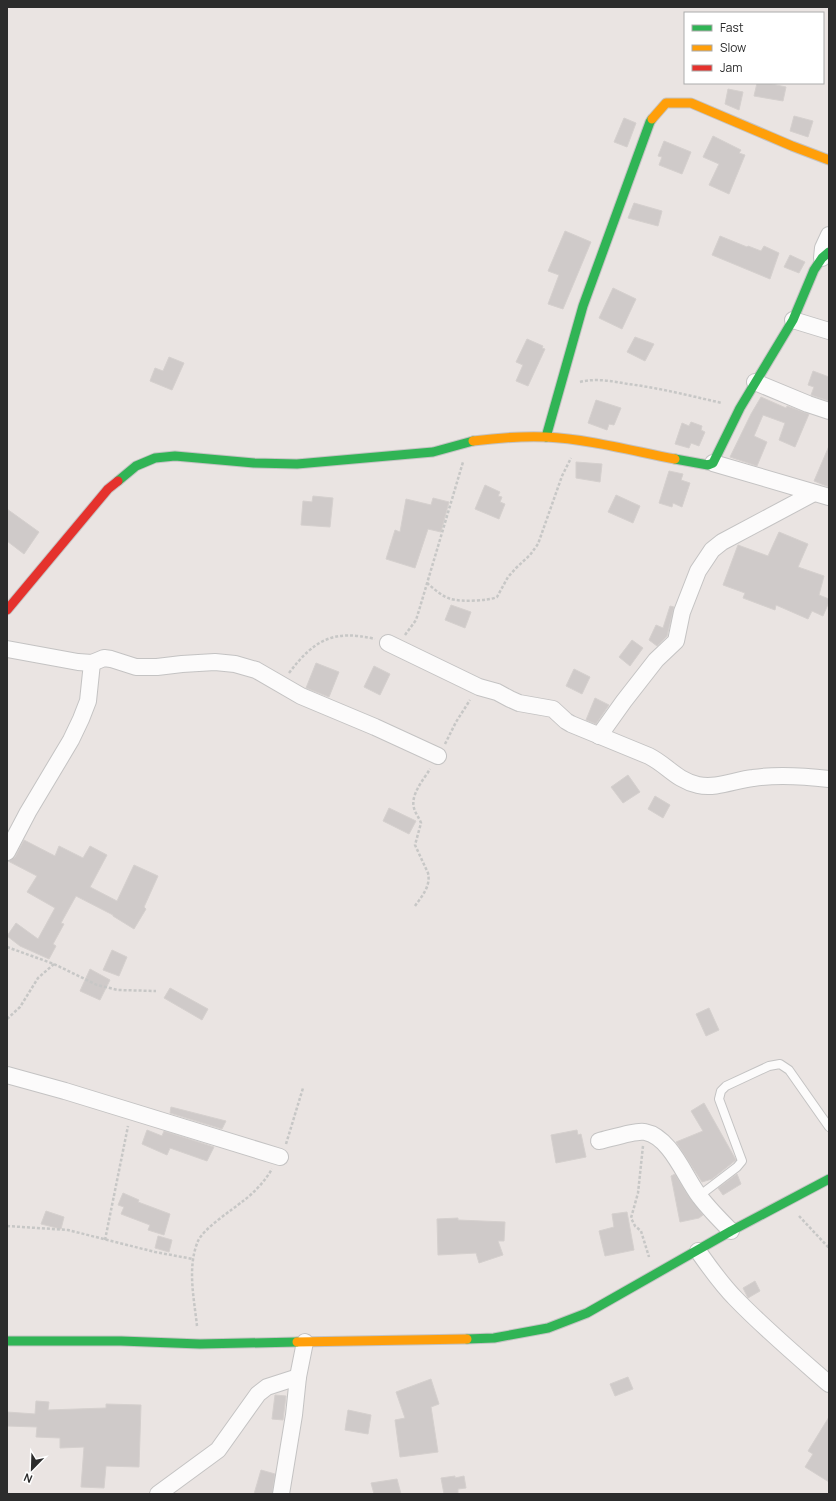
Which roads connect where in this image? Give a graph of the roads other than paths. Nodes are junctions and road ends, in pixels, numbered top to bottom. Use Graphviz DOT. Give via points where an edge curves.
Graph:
graph roads {
  1 [pos="829,160"];
  2 [pos="829,235"];
  3 [pos="826,255"];
  4 [pos="793,320"];
  5 [pos="829,331"];
  6 [pos="755,382"];
  7 [pos="829,411"];
  8 [pos="546,438"];
  9 [pos="713,463"];
  10 [pos="814,493"];
  11 [pos="829,497"];
  12 [pos="7,610"];
  13 [pos="388,643"];
  14 [pos="7,649"];
  15 [pos="92,663"];
  16 [pos="599,736"];
  17 [pos="438,756"];
  18 [pos="829,779"];
  19 [pos="7,852"];
  20 [pos="7,1075"];
  21 [pos="829,1127"];
  22 [pos="599,1141"];
  23 [pos="280,1157"];
  24 [pos="829,1179"];
  25 [pos="699,1196"];
  26 [pos="731,1231"];
  27 [pos="698,1251"];
  28 [pos="7,1340"];
  29 [pos="305,1342"];
  30 [pos="298,1377"];
  31 [pos="829,1384"];
  32 [pos="158,1494"];
  33 [pos="281,1494"];
  1 -- 8 [label="street" via="691,103 666,103 650,122 583,306"];
  2 -- 3 [label="street" via="823,248"];
  3 -- 4 [label="street" via="814,270"];
  4 -- 5 [label="street"];
  4 -- 6 [label="street"];
  6 -- 7 [label="street"];
  6 -- 9 [label="street"];
  8 -- 9 [label="street" via="579,441 699,464"];
  8 -- 12 [label="street" via="501,437 469,441 433,452 297,464 175,456 155,458 136,466 108,489"];
  9 -- 10 [label="street"];
  10 -- 11 [label="street"];
  10 -- 16 [label="street" via="722,542 712,550 698,571 682,612 676,640 656,660"];
  13 -- 16 [label="street" via="479,687 497,692 519,703 551,708 566,721"];
  14 -- 15 [label="street"];
  15 -- 17 [label="street" via="104,658 149,668 215,662 235,664 256,670 301,696"];
  15 -- 19 [label="street" via="88,701 81,719"];
  16 -- 18 [label="street" via="649,756 678,777 698,785 707,786 783,775"];
  20 -- 23 [label="street"];
  21 -- 25 [label="lane" via="789,1070 780,1064 769,1066 726,1086 721,1091 719,1099 742,1161"];
  22 -- 25 [label="street" via="644,1132 663,1142"];
  24 -- 26 [label="street"];
  25 -- 26 [label="street"];
  26 -- 27 [label="street"];
  27 -- 29 [label="street" via="587,1313 548,1328 494,1338"];
  27 -- 31 [label="street" via="735,1299"];
  28 -- 29 [label="street" via="200,1344"];
  29 -- 30 [label="street"];
  30 -- 32 [label="street" via="258,1394 218,1450"];
  30 -- 33 [label="street"];
}
